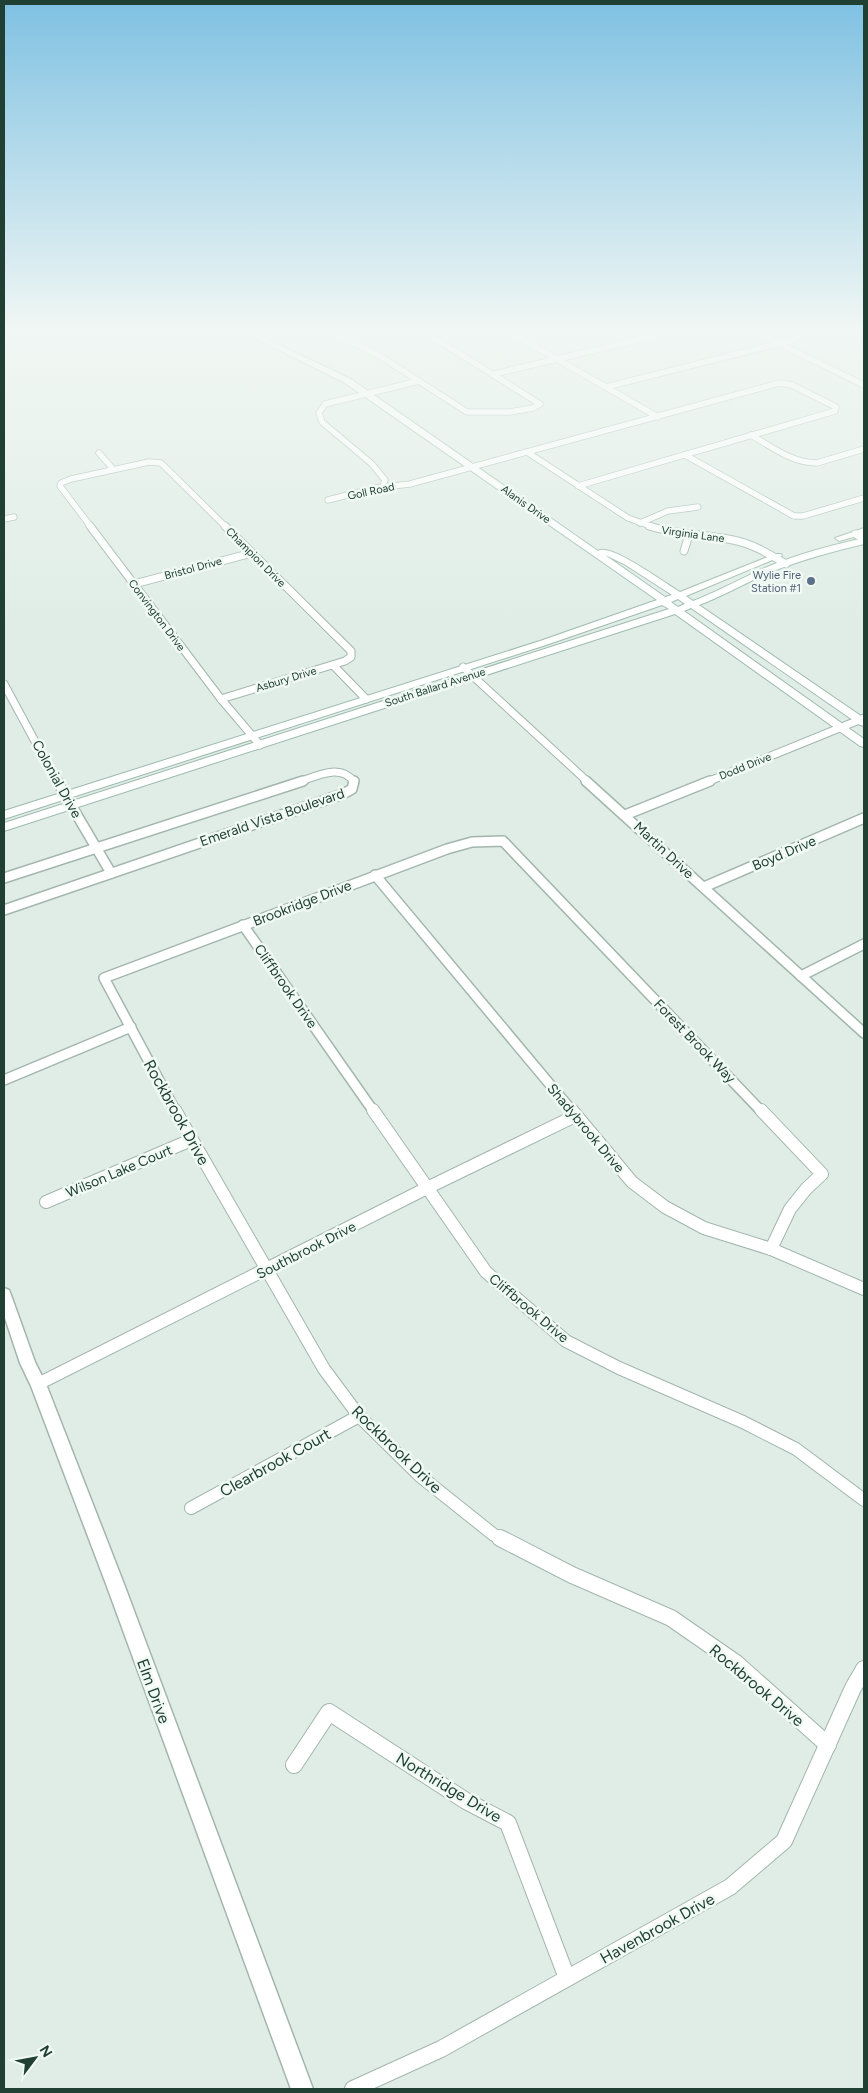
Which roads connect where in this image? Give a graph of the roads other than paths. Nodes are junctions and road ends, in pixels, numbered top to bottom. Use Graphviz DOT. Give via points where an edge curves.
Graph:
graph roads {
  1 [pos="330,429"];
  2 [pos="416,429"];
  3 [pos="612,429"];
  4 [pos="773,429"];
  5 [pos="751,435"];
  6 [pos="864,449"];
  7 [pos="99,452"];
  8 [pos="527,452"];
  9 [pos="685,455"];
  10 [pos="472,468"];
  11 [pos="114,469"];
  12 [pos="383,486"];
  13 [pos="578,486"];
  14 [pos="864,498"];
  15 [pos="328,500"];
  16 [pos="698,508"];
  17 [pos="14,517"];
  18 [pos="4,519"];
  19 [pos="640,523"];
  20 [pos="860,532"];
  21 [pos="688,534"];
  22 [pos="576,539"];
  23 [pos="864,540"];
  24 [pos="684,551"];
  25 [pos="252,553"];
  26 [pos="776,557"];
  27 [pos="786,564"];
  28 [pos="134,584"];
  29 [pos="678,596"];
  30 [pos="664,601"];
  31 [pos="693,604"];
  32 [pos="677,610"];
  33 [pos="351,657"];
  34 [pos="333,665"];
  35 [pos="463,667"];
  36 [pos="472,675"];
  37 [pos="4,684"];
  38 [pos="221,699"];
  39 [pos="366,699"];
  40 [pos="863,721"];
  41 [pos="842,727"];
  42 [pos="256,740"];
  43 [pos="864,744"];
  44 [pos="68,800"];
  45 [pos="625,814"];
  46 [pos="4,815"];
  47 [pos="864,818"];
  48 [pos="4,827"];
  49 [pos="503,842"];
  50 [pos="97,848"];
  51 [pos="111,873"];
  52 [pos="375,875"];
  53 [pos="4,878"];
  54 [pos="704,887"];
  55 [pos="4,910"];
  56 [pos="244,925"];
  57 [pos="864,944"];
  58 [pos="800,976"];
  59 [pos="104,978"];
  60 [pos="131,1027"];
  61 [pos="864,1033"];
  62 [pos="4,1080"];
  63 [pos="575,1116"];
  64 [pos="191,1140"];
  65 [pos="427,1188"];
  66 [pos="46,1202"];
  67 [pos="771,1249"];
  68 [pos="267,1270"];
  69 [pos="864,1288"];
  70 [pos="4,1295"];
  71 [pos="38,1384"];
  72 [pos="359,1416"];
  73 [pos="864,1500"];
  74 [pos="191,1508"];
  75 [pos="864,1669"];
  76 [pos="828,1745"];
  77 [pos="294,1765"];
  78 [pos="567,1978"];
  79 [pos="302,2089"];
  80 [pos="353,2089"];
  1 -- 12 [label="street" via="372,464 385,480"];
  2 -- 10 [label="main road, Alanis Drive"];
  3 -- 8 [label="street, Goll Road"];
  4 -- 5 [label="street, Goll Road"];
  5 -- 6 [label="street" via="810,464"];
  5 -- 9 [label="street"];
  7 -- 11 [label="street"];
  8 -- 10 [label="street, Goll Road"];
  8 -- 13 [label="street, Virginia Lane"];
  9 -- 13 [label="street"];
  9 -- 14 [label="street" via="791,515"];
  10 -- 12 [label="street, Goll Road" via="410,484"];
  10 -- 22 [label="main road, Alanis Drive"];
  11 -- 25 [label="street, Champion Drive" via="161,463"];
  11 -- 28 [label="street, Convington Drive" via="60,486"];
  12 -- 15 [label="street, Goll Road"];
  13 -- 19 [label="street, Virginia Lane"];
  16 -- 19 [label="street" via="685,506"];
  17 -- 18 [label="street"];
  19 -- 21 [label="street, Virginia Lane"];
  20 -- 23 [label="street"];
  20 -- 26 [label="main road, South Ballard Avenue"];
  21 -- 24 [label="street"];
  21 -- 26 [label="street, Virginia Lane" via="740,542"];
  22 -- 29 [label="main road, Alanis Drive" via="627,562"];
  22 -- 30 [label="main road, Alanis Drive"];
  23 -- 27 [label="main road, South Ballard Avenue"];
  25 -- 28 [label="street, Bristol Drive"];
  25 -- 33 [label="street, Champion Drive" via="351,651"];
  26 -- 27 [label="street, Virginia Lane"];
  26 -- 29 [label="main road, South Ballard Avenue"];
  27 -- 31 [label="main road, South Ballard Avenue"];
  28 -- 38 [label="street, Convington Drive"];
  29 -- 30 [label="main road, South Ballard Avenue"];
  29 -- 31 [label="main road, Alanis Drive"];
  30 -- 32 [label="main road, Alanis Drive"];
  30 -- 35 [label="main road, South Ballard Avenue"];
  31 -- 32 [label="main road, South Ballard Avenue"];
  31 -- 40 [label="main road, Alanis Drive"];
  32 -- 36 [label="main road, South Ballard Avenue"];
  32 -- 41 [label="main road, Alanis Drive"];
  33 -- 34 [label="street, Asbury Drive"];
  34 -- 38 [label="street, Asbury Drive"];
  34 -- 39 [label="street"];
  35 -- 36 [label="street, Martin Drive"];
  35 -- 39 [label="main road, South Ballard Avenue"];
  36 -- 42 [label="main road, South Ballard Avenue"];
  36 -- 45 [label="street, Martin Drive"];
  37 -- 44 [label="street, Colonial Drive"];
  38 -- 42 [label="street, Convington Drive"];
  39 -- 42 [label="main road, South Ballard Avenue"];
  40 -- 41 [label="street, Dodd Drive"];
  41 -- 43 [label="main road, Alanis Drive"];
  41 -- 45 [label="street, Dodd Drive"];
  42 -- 44 [label="main road, South Ballard Avenue"];
  44 -- 46 [label="main road, South Ballard Avenue"];
  44 -- 48 [label="main road, South Ballard Avenue"];
  44 -- 50 [label="street, Colonial Drive"];
  45 -- 54 [label="street, Martin Drive"];
  47 -- 54 [label="street, Boyd Drive"];
  49 -- 52 [label="street, Brookridge Drive" via="463,844"];
  49 -- 67 [label="street, Forest Brook Way" via="822,1174 790,1209"];
  50 -- 51 [label="street, Colonial Drive"];
  50 -- 51 [label="street, Emerald Vista Boulevard" via="326,772 338,770 354,781 352,789 343,794"];
  50 -- 53 [label="street, Emerald Vista Boulevard"];
  51 -- 55 [label="street, Emerald Vista Boulevard"];
  52 -- 56 [label="street, Brookridge Drive"];
  52 -- 63 [label="street, Shadybrook Drive"];
  54 -- 58 [label="street, Martin Drive"];
  56 -- 59 [label="street, Brookridge Drive"];
  56 -- 65 [label="street, Cliffbrook Drive"];
  57 -- 58 [label="street"];
  58 -- 61 [label="street, Martin Drive"];
  59 -- 60 [label="street, Rockbrook Drive"];
  60 -- 62 [label="street"];
  60 -- 64 [label="street, Rockbrook Drive"];
  63 -- 65 [label="street, Southbrook Drive"];
  63 -- 67 [label="street, Shadybrook Drive" via="632,1182 665,1207 704,1228"];
  64 -- 66 [label="street, Wilson Lake Court"];
  64 -- 68 [label="street, Rockbrook Drive"];
  65 -- 68 [label="street, Southbrook Drive"];
  65 -- 73 [label="street, Cliffbrook Drive" via="486,1272 566,1341 796,1449"];
  67 -- 69 [label="street, Shadybrook Drive"];
  68 -- 71 [label="street, Southbrook Drive"];
  68 -- 72 [label="street, Rockbrook Drive" via="324,1369"];
  70 -- 71 [label="street, Elm Drive"];
  71 -- 79 [label="street, Elm Drive"];
  72 -- 74 [label="street, Clearbrook Court"];
  72 -- 76 [label="street, Rockbrook Drive" via="420,1476 494,1536 572,1575 671,1618 736,1662"];
  75 -- 76 [label="street, Havenbrook Drive"];
  76 -- 78 [label="street, Havenbrook Drive" via="784,1841 730,1886"];
  77 -- 78 [label="street, Northridge Drive" via="328,1712 466,1801 508,1823"];
  78 -- 80 [label="street, Havenbrook Drive" via="440,2049"];
}
